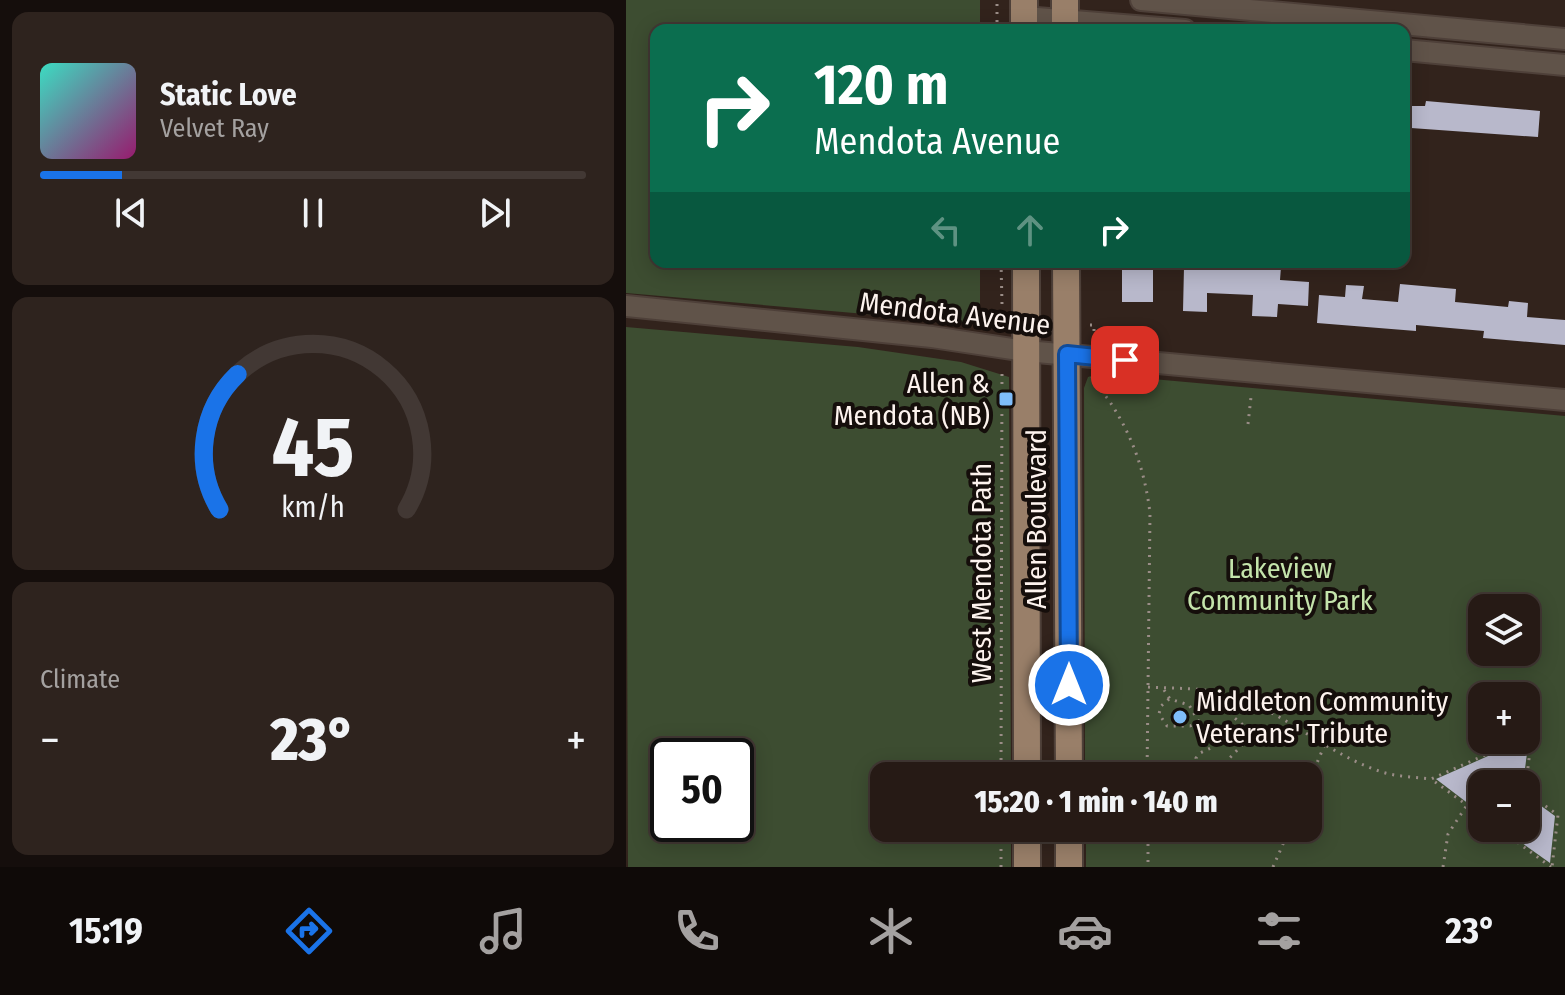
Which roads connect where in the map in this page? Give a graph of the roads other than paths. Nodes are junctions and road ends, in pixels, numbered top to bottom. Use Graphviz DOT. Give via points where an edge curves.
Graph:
graph roads {
  1 [pos="1141,0"];
  2 [pos="1024,16"];
  3 [pos="1065,16"];
  4 [pos="1134,24"];
  5 [pos="1402,24"];
  6 [pos="1410,25"];
  7 [pos="1565,39"];
  8 [pos="1410,51"];
  9 [pos="1565,65"];
  10 [pos="1026,268"];
  11 [pos="1066,268"];
  12 [pos="626,306"];
  13 [pos="1026,351"];
  14 [pos="1067,354"];
  15 [pos="1565,400"];
  16 [pos="1027,762"];
  17 [pos="1069,762"];
  18 [pos="1027,842"];
  19 [pos="1069,842"];
  20 [pos="1027,867"];
  21 [pos="1069,867"];
  1 -- 5 [label="street"];
  2 -- 3 [label="street"];
  3 -- 4 [label="street"];
  6 -- 7 [label="street"];
  8 -- 9 [label="street"];
  10 -- 13 [label="main road, Allen Boulevard"];
  11 -- 14 [label="main road, Allen Boulevard"];
  12 -- 13 [label="street, Mendota Avenue"];
  13 -- 14 [label="street, Mendota Avenue"];
  13 -- 16 [label="main road, Allen Boulevard"];
  14 -- 15 [label="street, Mendota Avenue"];
  14 -- 17 [label="main road, Allen Boulevard"];
  18 -- 20 [label="main road"];
  19 -- 21 [label="main road"];
}
